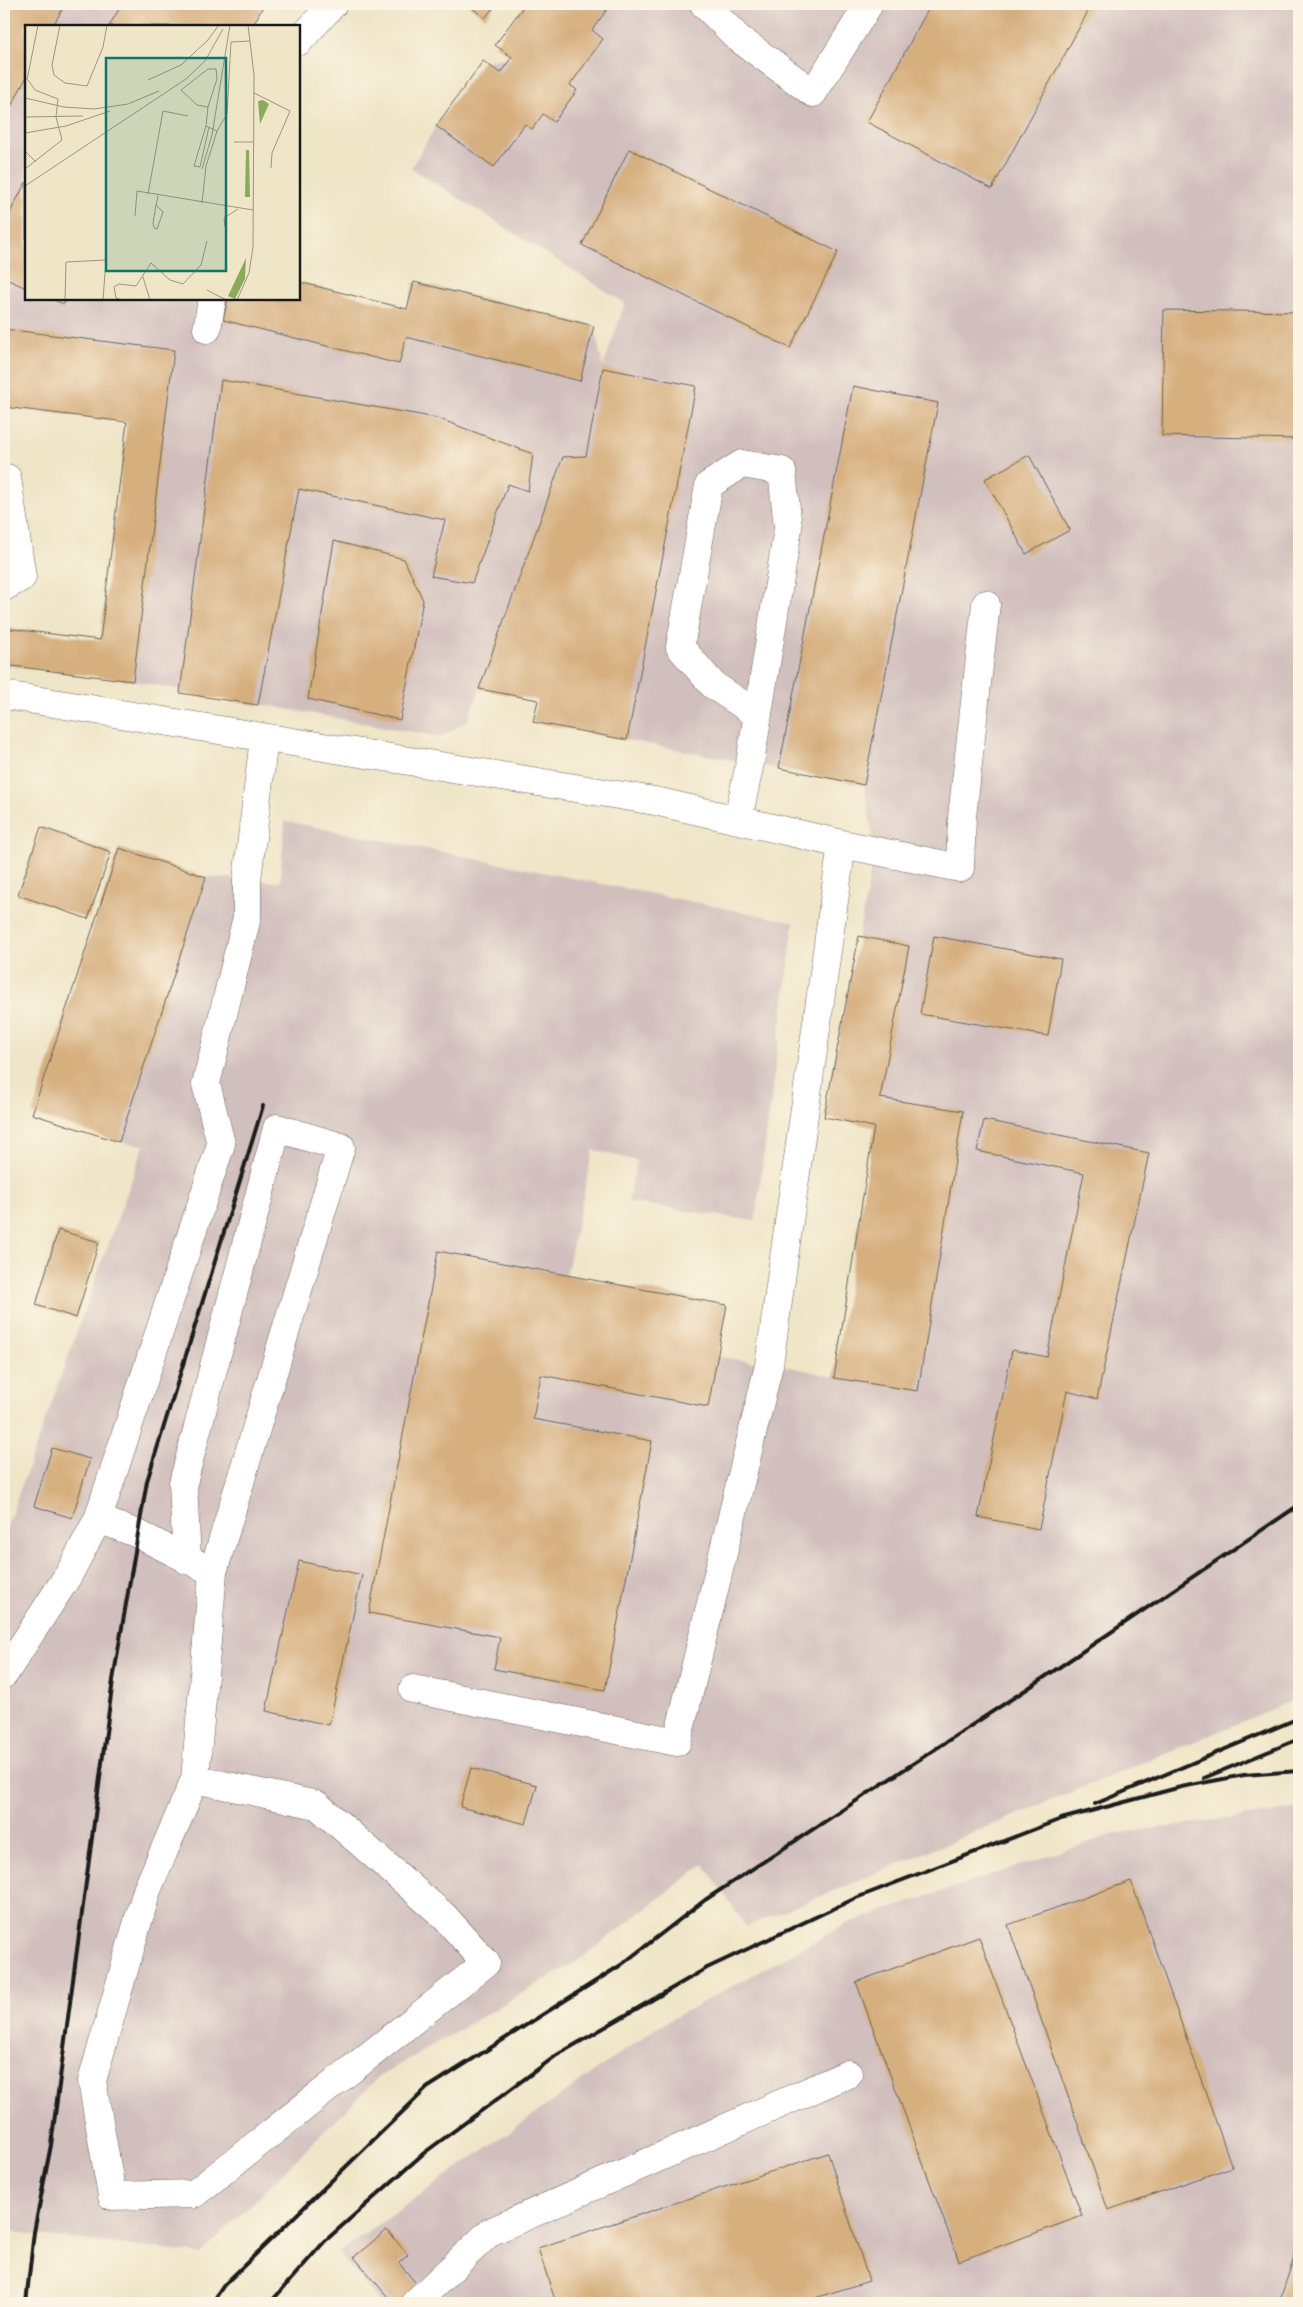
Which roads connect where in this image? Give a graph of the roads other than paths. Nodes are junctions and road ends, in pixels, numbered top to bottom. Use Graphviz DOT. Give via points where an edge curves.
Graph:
graph roads {
  1 [pos="334,4"];
  2 [pos="704,4"];
  3 [pos="869,4"];
  4 [pos="300,40"];
  5 [pos="212,300"];
  6 [pos="207,329"];
  7 [pos="8,478"];
  8 [pos="4,587"];
  9 [pos="986,604"];
  10 [pos="4,696"];
  11 [pos="758,715"];
  12 [pos="264,738"];
  13 [pos="738,819"];
  14 [pos="842,844"];
  15 [pos="98,1519"];
  16 [pos="187,1560"];
  17 [pos="213,1572"];
  18 [pos="4,1674"];
  19 [pos="413,1688"];
  20 [pos="195,1779"];
  21 [pos="848,2074"];
  22 [pos="415,2303"];
  1 -- 4 [label="lane"];
  2 -- 3 [label="lane" via="738,38 812,93"];
  5 -- 6 [label="lane"];
  7 -- 8 [label="lane" via="22,577"];
  9 -- 14 [label="lane" via="962,817 960,868"];
  10 -- 12 [label="lane"];
  11 -- 11 [label="lane" via="788,528 782,471 742,464 709,485 680,647 713,685"];
  11 -- 13 [label="lane"];
  12 -- 13 [label="lane" via="655,801"];
  12 -- 15 [label="lane" via="247,880 247,917 206,1084 221,1144"];
  13 -- 14 [label="lane"];
  14 -- 19 [label="lane" via="769,1365 677,1742"];
  15 -- 16 [label="lane" via="138,1534"];
  15 -- 18 [label="lane" via="68,1574"];
  16 -- 17 [label="lane"];
  16 -- 17 [label="lane" via="183,1483 277,1128 341,1148"];
  17 -- 20 [label="lane"];
  20 -- 20 [label="lane" via="317,1804 444,1916 486,1963 194,2194 112,2196 92,2081 148,1890"];
  21 -- 22 [label="lane" via="490,2232"];
}
